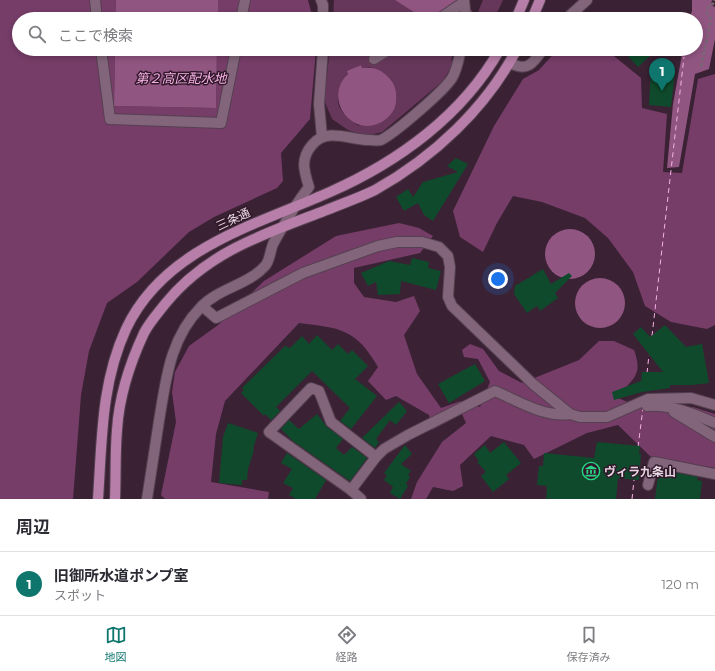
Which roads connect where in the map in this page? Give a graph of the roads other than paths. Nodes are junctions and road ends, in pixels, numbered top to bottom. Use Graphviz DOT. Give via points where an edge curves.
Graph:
graph roads {
  1 [pos="94,0"];
  2 [pos="245,0"];
  3 [pos="321,0"];
  4 [pos="524,0"];
  5 [pos="540,0"];
  6 [pos="587,0"];
  7 [pos="464,1"];
  8 [pos="96,12"];
  9 [pos="242,12"];
  10 [pos="323,12"];
  11 [pos="449,12"];
  12 [pos="465,12"];
  13 [pos="519,12"];
  14 [pos="535,12"];
  15 [pos="574,12"];
  16 [pos="102,56"];
  17 [pos="235,56"];
  18 [pos="322,56"];
  19 [pos="379,56"];
  20 [pos="460,56"];
  21 [pos="496,56"];
  22 [pos="514,56"];
  23 [pos="538,56"];
  24 [pos="374,59"];
  25 [pos="510,63"];
  26 [pos="322,137"];
  27 [pos="295,206"];
  28 [pos="283,226"];
  29 [pos="202,306"];
  30 [pos="715,405"];
  31 [pos="633,406"];
  32 [pos="666,407"];
  33 [pos="570,414"];
  34 [pos="715,423"];
  35 [pos="715,437"];
  36 [pos="376,457"];
  37 [pos="715,474"];
  38 [pos="648,485"];
  39 [pos="351,490"];
  40 [pos="98,499"];
  41 [pos="115,499"];
  42 [pos="147,499"];
  43 [pos="361,499"];
  1 -- 8 [label="street"];
  2 -- 9 [label="street"];
  3 -- 10 [label="street"];
  4 -- 13 [label="main road"];
  5 -- 14 [label="main road"];
  6 -- 15 [label="street"];
  7 -- 11 [label="street"];
  7 -- 12 [label="street"];
  16 -- 17 [label="street" via="110,119 221,123"];
  18 -- 26 [label="street" via="319,104"];
  19 -- 24 [label="street"];
  20 -- 26 [label="street" via="453,77 443,90 380,140 358,140 335,134"];
  21 -- 27 [label="main road, 三条通" via="464,100 416,142 384,165"];
  22 -- 25 [label="main road"];
  23 -- 25 [label="street" via="527,67 520,68"];
  25 -- 28 [label="main road" via="492,90 461,126 411,167 374,190"];
  26 -- 27 [label="street" via="313,143 305,154 303,168 308,187"];
  27 -- 28 [label="street"];
  27 -- 40 [label="main road, 三条通" via="236,231 197,252 179,264 137,310 126,329 115,359 107,392 102,419"];
  28 -- 29 [label="street" via="272,246 266,265 256,274 216,294"];
  28 -- 41 [label="main road" via="233,247 204,266 176,291 145,332 122,394 116,430"];
  29 -- 33 [label="street" via="216,318 303,273 378,246 422,242 439,247 448,256 448,297 452,306 533,384"];
  29 -- 42 [label="street" via="187,323 174,348 165,381"];
  30 -- 31 [label="street" via="691,398 668,398 648,399"];
  31 -- 32 [label="street"];
  31 -- 33 [label="street" via="607,417 580,417"];
  32 -- 34 [label="street"];
  32 -- 35 [label="street"];
  33 -- 36 [label="street" via="560,416 541,411 495,391 408,435"];
  36 -- 39 [label="street"];
  36 -- 39 [label="street" via="331,422 319,391 311,388 269,432"];
  37 -- 38 [label="street" via="654,462"];
  39 -- 43 [label="street"];
}
